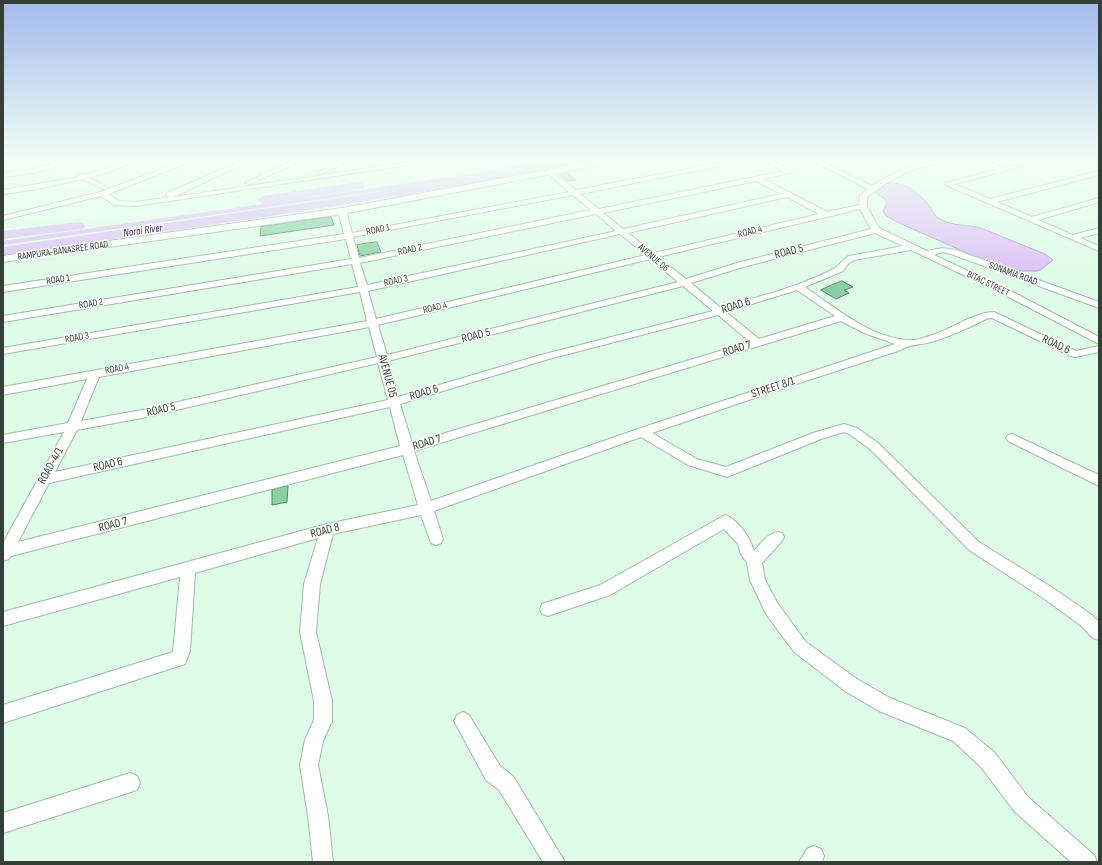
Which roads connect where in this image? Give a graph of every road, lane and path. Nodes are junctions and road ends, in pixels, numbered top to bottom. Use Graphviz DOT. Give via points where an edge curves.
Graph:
graph roads {
  1 [pos="64,199"];
  2 [pos="73,199"];
  3 [pos="115,199"];
  4 [pos="161,199"];
  5 [pos="172,199"];
  6 [pos="404,199"];
  7 [pos="541,199"];
  8 [pos="581,199"];
  9 [pos="654,199"];
  10 [pos="767,199"];
  11 [pos="796,199"];
  12 [pos="862,199"];
  13 [pos="983,199"];
  14 [pos="999,199"];
  15 [pos="1099,200"];
  16 [pos="155,202"];
  17 [pos="989,202"];
  18 [pos="863,206"];
  19 [pos="342,211"];
  20 [pos="595,211"];
  21 [pos="3,212"];
  22 [pos="824,214"];
  23 [pos="3,218"];
  24 [pos="1030,220"];
  25 [pos="876,230"];
  26 [pos="1099,230"];
  27 [pos="621,232"];
  28 [pos="348,236"];
  29 [pos="1072,238"];
  30 [pos="912,247"];
  31 [pos="1099,249"];
  32 [pos="927,254"];
  33 [pos="651,257"];
  34 [pos="3,259"];
  35 [pos="357,261"];
  36 [pos="683,283"];
  37 [pos="798,287"];
  38 [pos="3,289"];
  39 [pos="363,289"];
  40 [pos="1099,305"];
  41 [pos="718,312"];
  42 [pos="843,317"];
  43 [pos="3,319"];
  44 [pos="373,323"];
  45 [pos="1099,341"];
  46 [pos="758,343"];
  47 [pos="904,343"];
  48 [pos="1099,349"];
  49 [pos="3,351"];
  50 [pos="383,359"];
  51 [pos="96,373"];
  52 [pos="3,390"];
  53 [pos="394,402"];
  54 [pos="72,428"];
  55 [pos="642,432"];
  56 [pos="1012,438"];
  57 [pos="3,439"];
  58 [pos="407,449"];
  59 [pos="44,479"];
  60 [pos="1099,481"];
  61 [pos="427,508"];
  62 [pos="327,530"];
  63 [pos="777,537"];
  64 [pos="436,539"];
  65 [pos="4,554"];
  66 [pos="754,561"];
  67 [pos="188,568"];
  68 [pos="548,609"];
  69 [pos="3,619"];
  70 [pos="1099,633"];
  71 [pos="3,714"];
  72 [pos="463,721"];
  73 [pos="130,783"];
  74 [pos="3,823"];
  75 [pos="323,862"];
  76 [pos="555,862"];
  77 [pos="1087,862"];
  1 -- 21 [label="street"];
  2 -- 23 [label="street"];
  3 -- 16 [label="street" via="121,204"];
  4 -- 16 [label="street"];
  5 -- 16 [label="street"];
  6 -- 19 [label="main road, RAMPURA-BANASREE ROAD"];
  7 -- 28 [label="street, ROAD 1"];
  8 -- 20 [label="street, AVENUE 06"];
  9 -- 20 [label="street, ROAD 2"];
  10 -- 27 [label="street, ROAD 3"];
  11 -- 22 [label="street"];
  12 -- 18 [label="street"];
  13 -- 17 [label="street"];
  14 -- 17 [label="street"];
  15 -- 24 [label="street"];
  17 -- 24 [label="street"];
  18 -- 22 [label="street, ROAD 4"];
  18 -- 25 [label="street"];
  19 -- 28 [label="street, AVENUE 05"];
  19 -- 34 [label="main road, RAMPURA-BANASREE ROAD"];
  20 -- 27 [label="street, AVENUE 06"];
  20 -- 35 [label="street, ROAD 2"];
  22 -- 33 [label="street, ROAD 4"];
  24 -- 29 [label="street"];
  25 -- 30 [label="street, BITAC STREET"];
  25 -- 36 [label="street, ROAD 5" via="740,265"];
  26 -- 29 [label="street"];
  27 -- 33 [label="street, AVENUE 06"];
  27 -- 39 [label="street, ROAD 3"];
  28 -- 35 [label="street, AVENUE 05"];
  28 -- 38 [label="street, ROAD 1"];
  29 -- 31 [label="street"];
  30 -- 32 [label="street, BITAC STREET"];
  30 -- 37 [label="street, ROAD 6" via="852,258 840,269"];
  32 -- 40 [label="street, SONAMIA ROAD" via="943,250 953,252"];
  32 -- 45 [label="street, BITAC STREET"];
  33 -- 36 [label="street, AVENUE 06"];
  33 -- 44 [label="street, ROAD 4"];
  35 -- 39 [label="street, AVENUE 05"];
  35 -- 43 [label="street, ROAD 2"];
  36 -- 41 [label="street, AVENUE 06"];
  36 -- 50 [label="street, ROAD 5"];
  37 -- 41 [label="street, ROAD 6"];
  37 -- 42 [label="street, ROAD 6"];
  39 -- 44 [label="street, AVENUE 05"];
  39 -- 49 [label="street, ROAD 3"];
  41 -- 46 [label="street, AVENUE 06"];
  41 -- 53 [label="street, ROAD 6" via="545,357"];
  42 -- 46 [label="street, ROAD 7"];
  42 -- 47 [label="street, ROAD 6" via="877,336"];
  44 -- 50 [label="street, AVENUE 05"];
  44 -- 51 [label="street, ROAD 4"];
  46 -- 58 [label="street, ROAD 7"];
  47 -- 48 [label="street, ROAD 6" via="931,340 986,315 994,315 1075,354"];
  47 -- 55 [label="street, STREET 8/1" via="897,348"];
  50 -- 53 [label="street, AVENUE 05"];
  50 -- 54 [label="street, ROAD 5"];
  51 -- 52 [label="street, ROAD 4"];
  51 -- 54 [label="street, ROAD-4/1"];
  53 -- 58 [label="street, AVENUE 05"];
  53 -- 59 [label="street, ROAD 6"];
  54 -- 57 [label="street, ROAD 5"];
  54 -- 59 [label="street, ROAD-4/1"];
  55 -- 61 [label="street, ROAD 8"];
  55 -- 70 [label="street" via="666,448 700,465 727,472 817,436 844,428 853,431 874,446 974,546 1048,593 1086,620"];
  56 -- 60 [label="street"];
  58 -- 61 [label="street, AVENUE 05"];
  58 -- 65 [label="street, ROAD 7"];
  59 -- 65 [label="street, ROAD-4/1"];
  61 -- 62 [label="street, ROAD 8"];
  61 -- 64 [label="street, AVENUE 05"];
  62 -- 67 [label="street, ROAD 8"];
  62 -- 75 [label="street" via="312,584 308,632 323,701 323,721 314,740 309,765"];
  63 -- 66 [label="street"];
  66 -- 68 [label="street" via="748,554 744,541 725,521 605,590"];
  66 -- 77 [label="street" via="758,580 769,603 800,647 851,685 884,705 959,734 988,760 1020,804"];
  67 -- 69 [label="street, ROAD 8"];
  67 -- 71 [label="street" via="182,651 178,658"];
  72 -- 76 [label="street" via="493,773 506,783"];
  73 -- 74 [label="street"];
}
